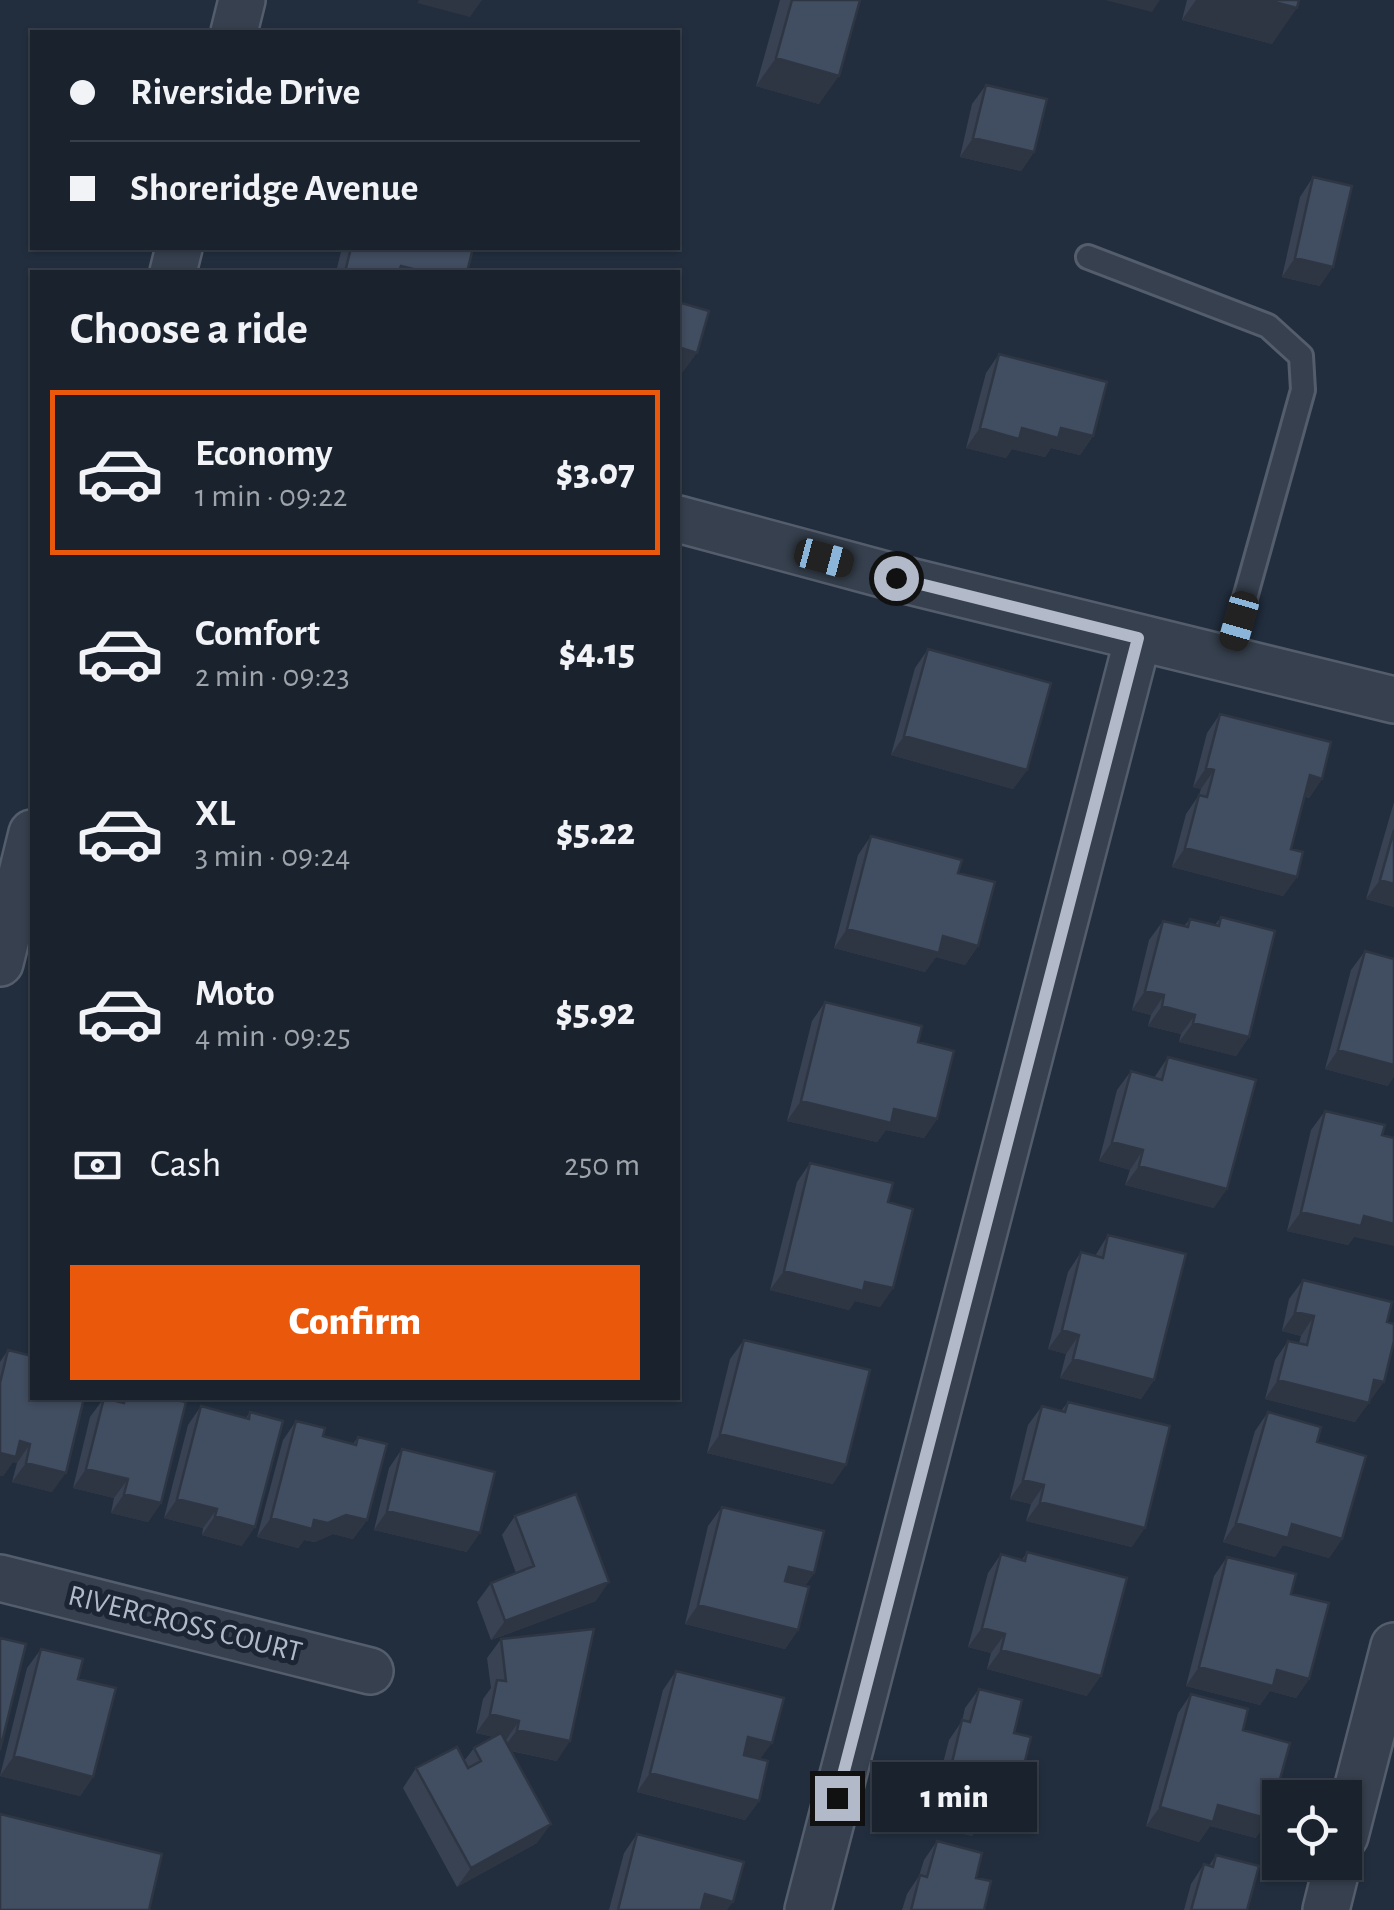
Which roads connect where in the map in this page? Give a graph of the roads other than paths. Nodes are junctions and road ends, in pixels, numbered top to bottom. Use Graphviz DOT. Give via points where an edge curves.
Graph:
graph roads {
  1 [pos="242,0"];
  2 [pos="234,30"];
  3 [pos="1088,256"];
  4 [pos="680,521"];
  5 [pos="1138,638"];
  6 [pos="1228,660"];
  7 [pos="1394,700"];
  8 [pos="30,841"];
  9 [pos="0,963"];
  10 [pos="0,1578"];
  11 [pos="1394,1646"];
  12 [pos="370,1671"];
  13 [pos="1359,1780"];
  14 [pos="1334,1880"];
  15 [pos="808,1910"];
  16 [pos="1326,1910"];
  1 -- 2 [label="street"];
  3 -- 6 [label="lane" via="1268,326 1301,356 1304,390"];
  4 -- 5 [label="street"];
  5 -- 6 [label="street"];
  5 -- 15 [label="street"];
  6 -- 7 [label="street"];
  8 -- 9 [label="street"];
  10 -- 12 [label="street, RIVERCROSS COURT"];
  11 -- 13 [label="street"];
  14 -- 16 [label="street"];
}
